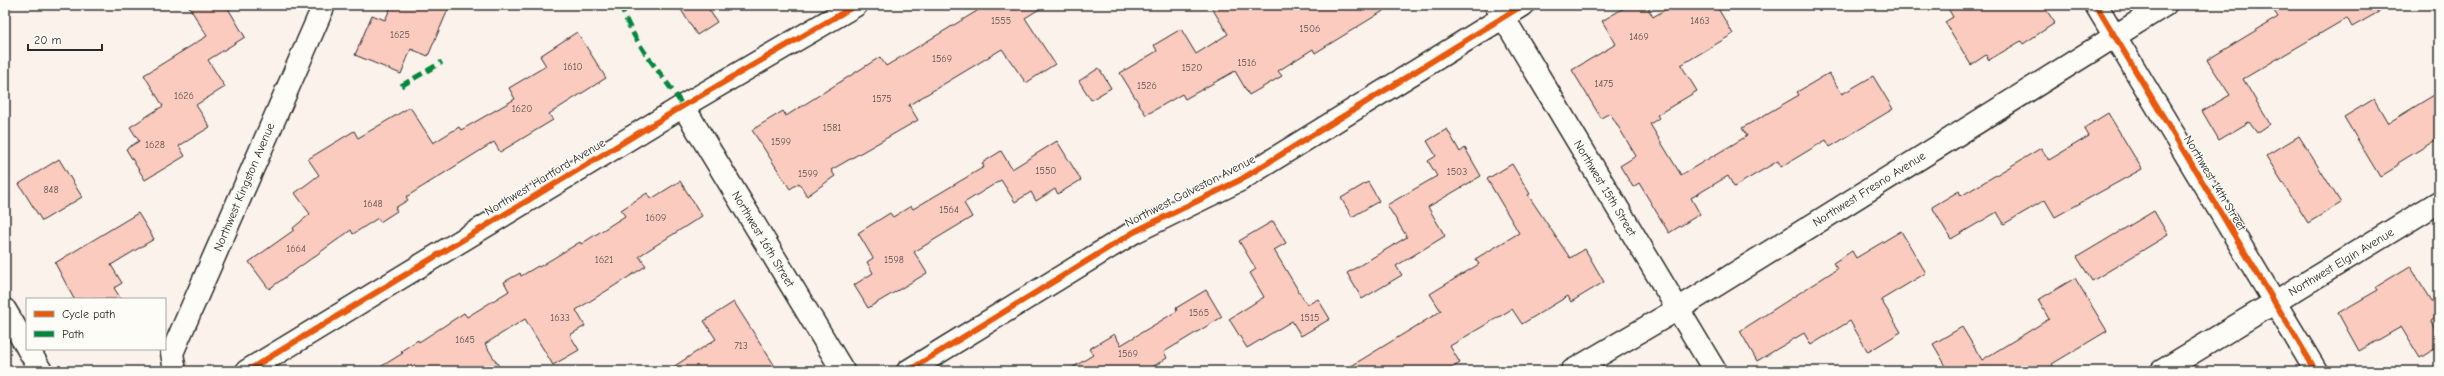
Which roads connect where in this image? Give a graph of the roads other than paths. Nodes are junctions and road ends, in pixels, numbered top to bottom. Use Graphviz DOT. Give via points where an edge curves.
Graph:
graph roads {
  1 [pos="324,5"];
  2 [pos="856,5"];
  3 [pos="1523,5"];
  4 [pos="2096,5"];
  5 [pos="2165,5"];
  6 [pos="1500,11"];
  7 [pos="2115,35"];
  8 [pos="683,106"];
  9 [pos="2439,202"];
  10 [pos="2275,303"];
  11 [pos="1678,309"];
  12 [pos="5,310"];
  13 [pos="26,345"];
  14 [pos="29,350"];
  15 [pos="41,371"];
  16 [pos="175,371"];
  17 [pos="247,371"];
  18 [pos="843,371"];
  19 [pos="908,371"];
  20 [pos="1572,371"];
  21 [pos="1715,371"];
  22 [pos="2162,371"];
  23 [pos="2316,371"];
  1 -- 16 [label="street, Northwest Kingston Avenue" via="172,352"];
  2 -- 8 [label="street, Northwest Hartford Avenue"];
  3 -- 6 [label="street, Northwest Galveston Avenue"];
  4 -- 7 [label="street, Northwest 14th Street"];
  5 -- 7 [label="street, Northwest Fresno Avenue"];
  6 -- 11 [label="street, Northwest 15th Street"];
  6 -- 19 [label="street, Northwest Galveston Avenue" via="1250,174 1134,232"];
  7 -- 10 [label="street, Northwest 14th Street"];
  7 -- 11 [label="street, Northwest Fresno Avenue"];
  8 -- 17 [label="street, Northwest Hartford Avenue"];
  8 -- 18 [label="street, Northwest 16th Street"];
  9 -- 10 [label="street, Northwest Elgin Avenue"];
  10 -- 22 [label="street, Northwest Elgin Avenue"];
  10 -- 23 [label="street, Northwest 14th Street"];
  11 -- 20 [label="street, Northwest Fresno Avenue"];
  11 -- 21 [label="street, Northwest 15th Street"];
  12 -- 13 [label="street"];
  14 -- 15 [label="street"];
}
